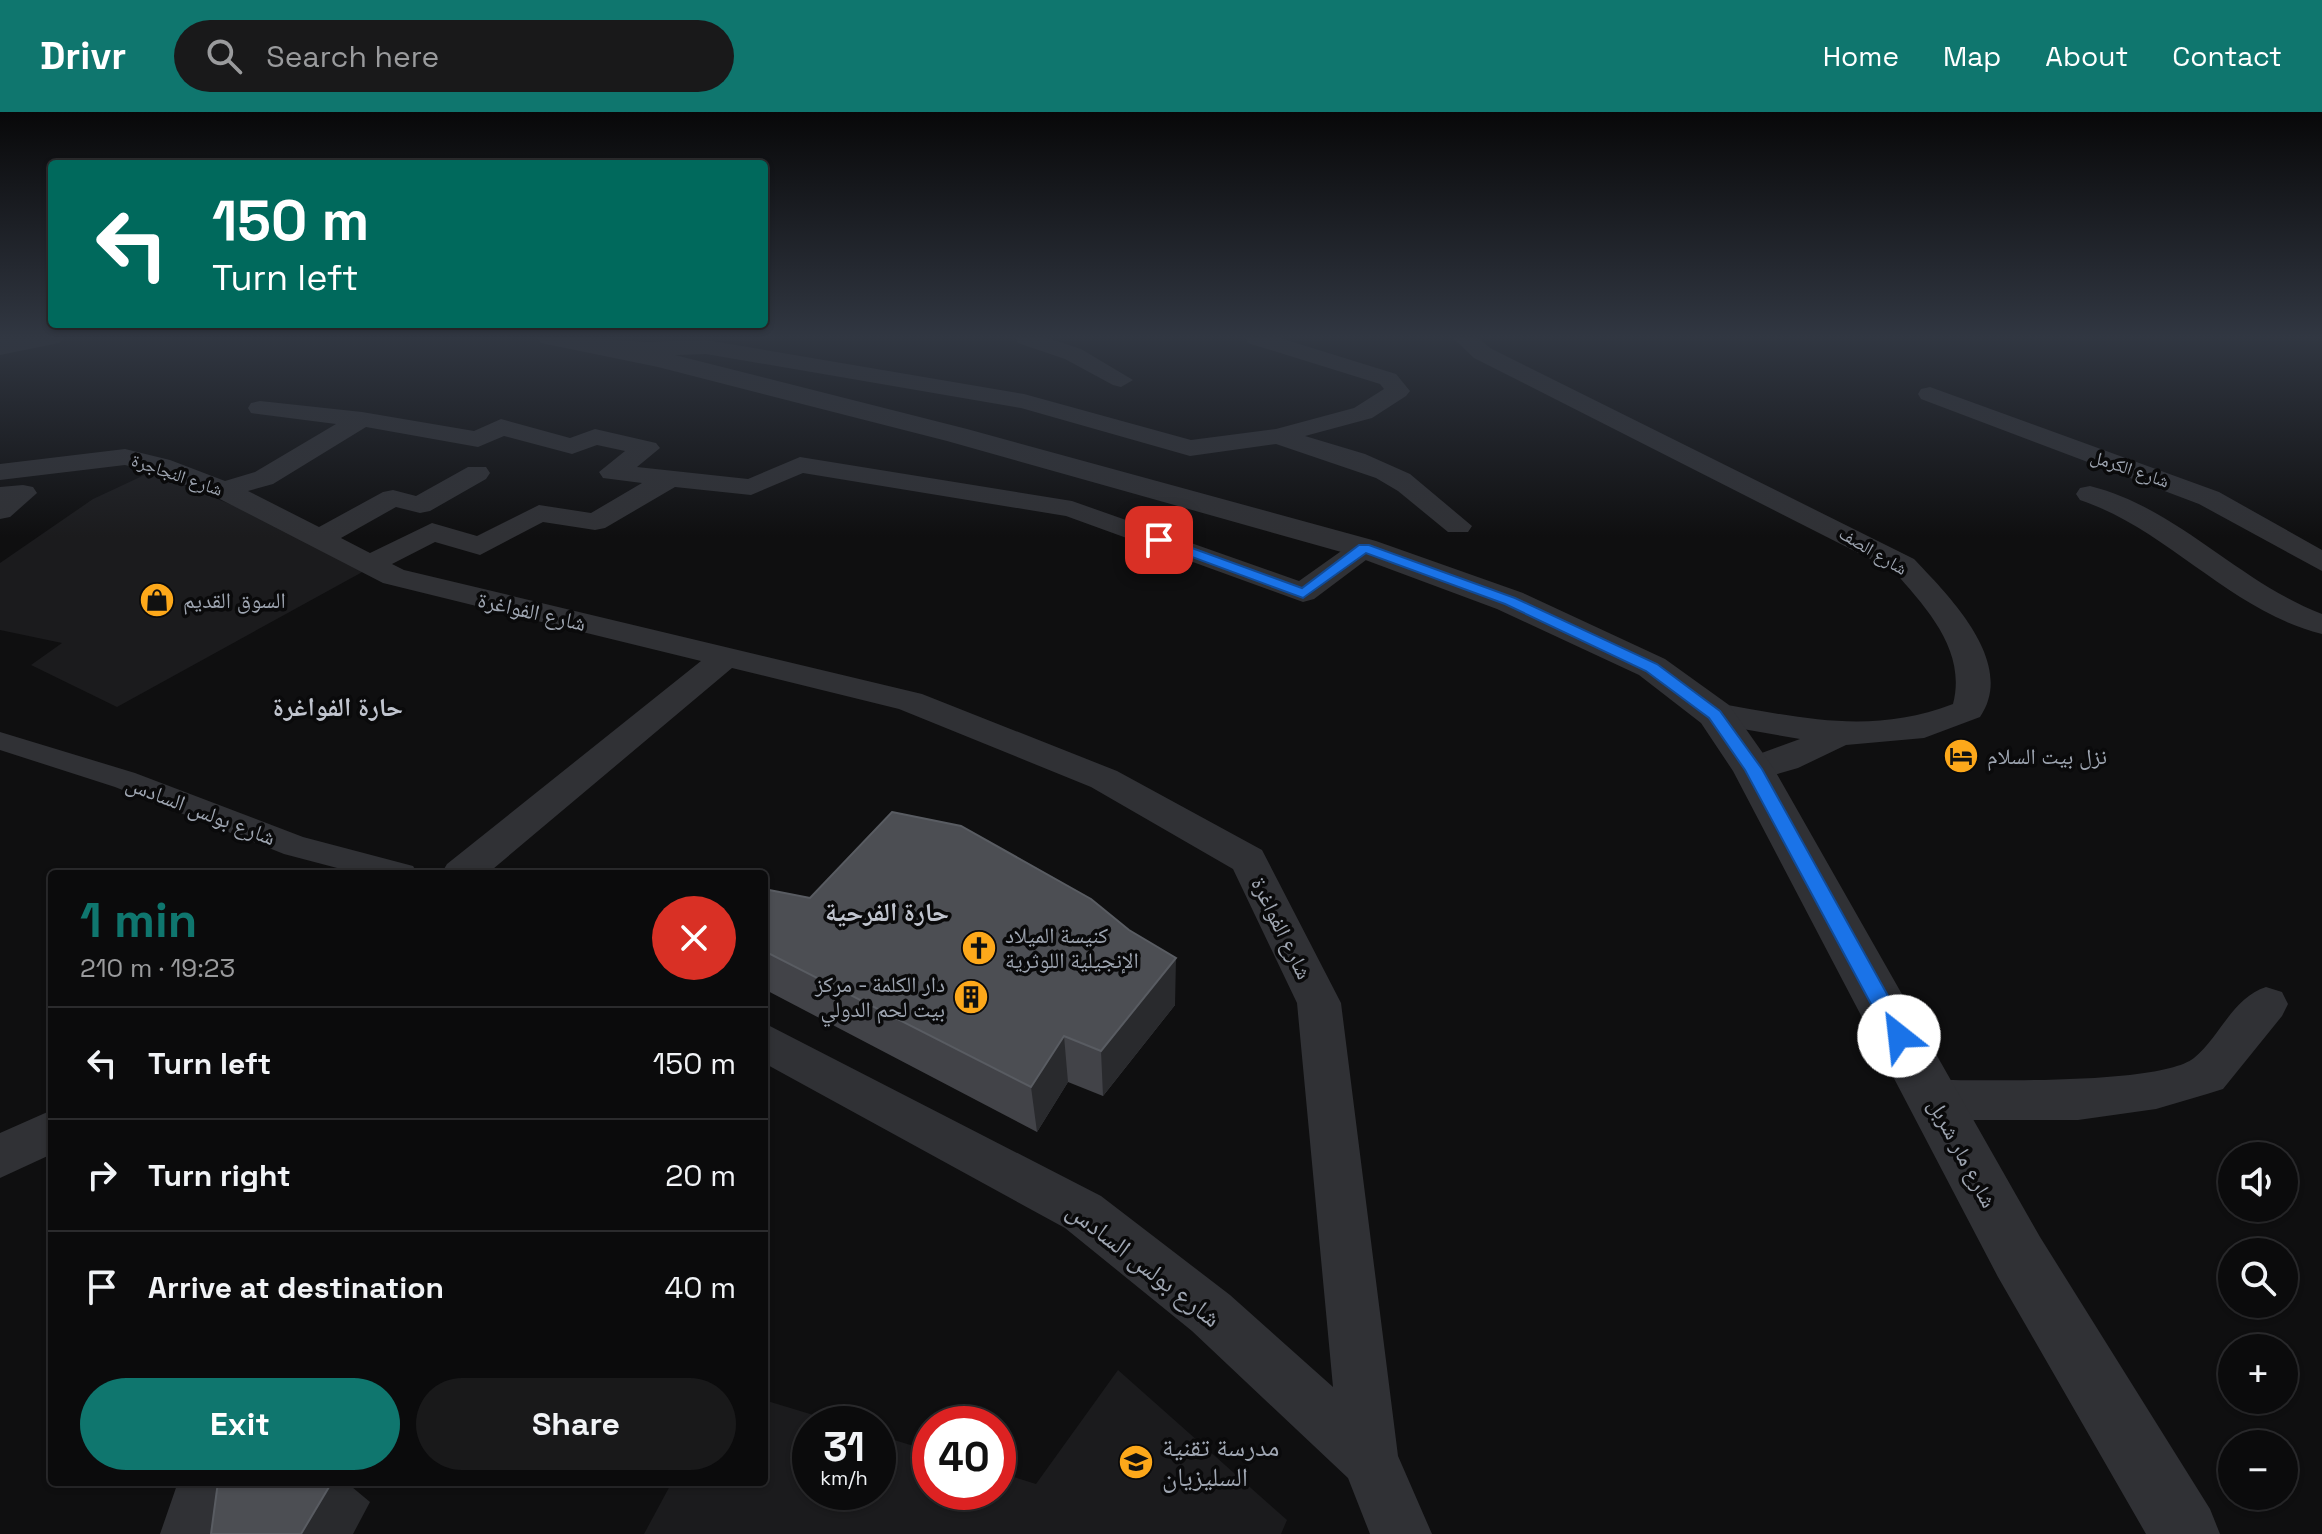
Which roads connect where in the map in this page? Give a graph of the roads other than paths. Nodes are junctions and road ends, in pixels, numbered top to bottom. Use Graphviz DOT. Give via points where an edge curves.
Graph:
graph roads {
  1 [pos="837,404"];
  2 [pos="1036,404"];
  3 [pos="1377,404"];
  4 [pos="1584,404"];
  5 [pos="1958,404"];
  6 [pos="260,408"];
  7 [pos="362,419"];
  8 [pos="1277,436"];
  9 [pos="0,472"];
  10 [pos="477,473"];
  11 [pos="671,478"];
  12 [pos="224,490"];
  13 [pos="2090,494"];
  14 [pos="0,495"];
  15 [pos="0,511"];
  16 [pos="1458,526"];
  17 [pos="1364,548"];
  18 [pos="342,552"];
  19 [pos="2322,562"];
  20 [pos="2322,625"];
  21 [pos="728,655"];
  22 [pos="1715,714"];
  23 [pos="1839,735"];
  24 [pos="0,741"];
  25 [pos="1753,769"];
  26 [pos="387,870"];
  27 [pos="466,870"];
  28 [pos="2266,1004"];
  29 [pos="768,1043"];
  30 [pos="1934,1100"];
  31 [pos="48,1133"];
  32 [pos="0,1157"];
  33 [pos="1369,1458"];
  34 [pos="207,1486"];
  35 [pos="191,1534"];
  36 [pos="1401,1534"];
  37 [pos="2185,1534"];
  1 -- 17 [label="street, شارع مار شربل"];
  2 -- 8 [label="street" via="1190,448"];
  3 -- 8 [label="street" via="1363,413"];
  4 -- 23 [label="street, شارع الصف" via="1904,565 1942,607 1964,643 1977,689 1968,710 1924,727"];
  5 -- 19 [label="street, شارع الكرمل" via="2209,498"];
  6 -- 7 [label="street"];
  7 -- 11 [label="street" via="478,439 501,427 572,446 595,437 647,448 612,472"];
  7 -- 12 [label="street" via="264,478"];
  8 -- 16 [label="street" via="1377,468"];
  9 -- 12 [label="street, شارع النجاجرة" via="125,457"];
  10 -- 18 [label="street" via="420,505 393,498"];
  11 -- 17 [label="street" via="751,487 800,465 1072,509 1303,593"];
  11 -- 18 [label="street" via="595,522 539,513 480,546 432,532"];
  12 -- 18 [label="street, شارع النجاجرة"];
  13 -- 20 [label="street" via="2158,527 2270,603"];
  14 -- 15 [label="street" via="23,493"];
  17 -- 22 [label="street, شارع مار شربل" via="1510,601 1652,667"];
  18 -- 21 [label="street, شارع الفواغرة" via="394,577"];
  21 -- 27 [label="street"];
  21 -- 33 [label="street, شارع الفواغرة" via="923,706 1104,779 1248,860 1319,1003"];
  22 -- 23 [label="street, شارع الصف"];
  22 -- 25 [label="street, شارع مار شربل"];
  23 -- 25 [label="street"];
  24 -- 26 [label="street, شارع بولس السادس" via="125,780 295,846"];
  25 -- 30 [label="street, شارع مار شربل"];
  28 -- 30 [label="street" via="2207,1075 2156,1089 2078,1100"];
  29 -- 33 [label="street, شارع بولس السادس" via="1083,1212 1211,1313"];
  30 -- 37 [label="street, شارع مار شربل" via="2019,1257"];
  31 -- 32 [label="street"];
  33 -- 36 [label="street"];
  34 -- 35 [label="street"];
}
